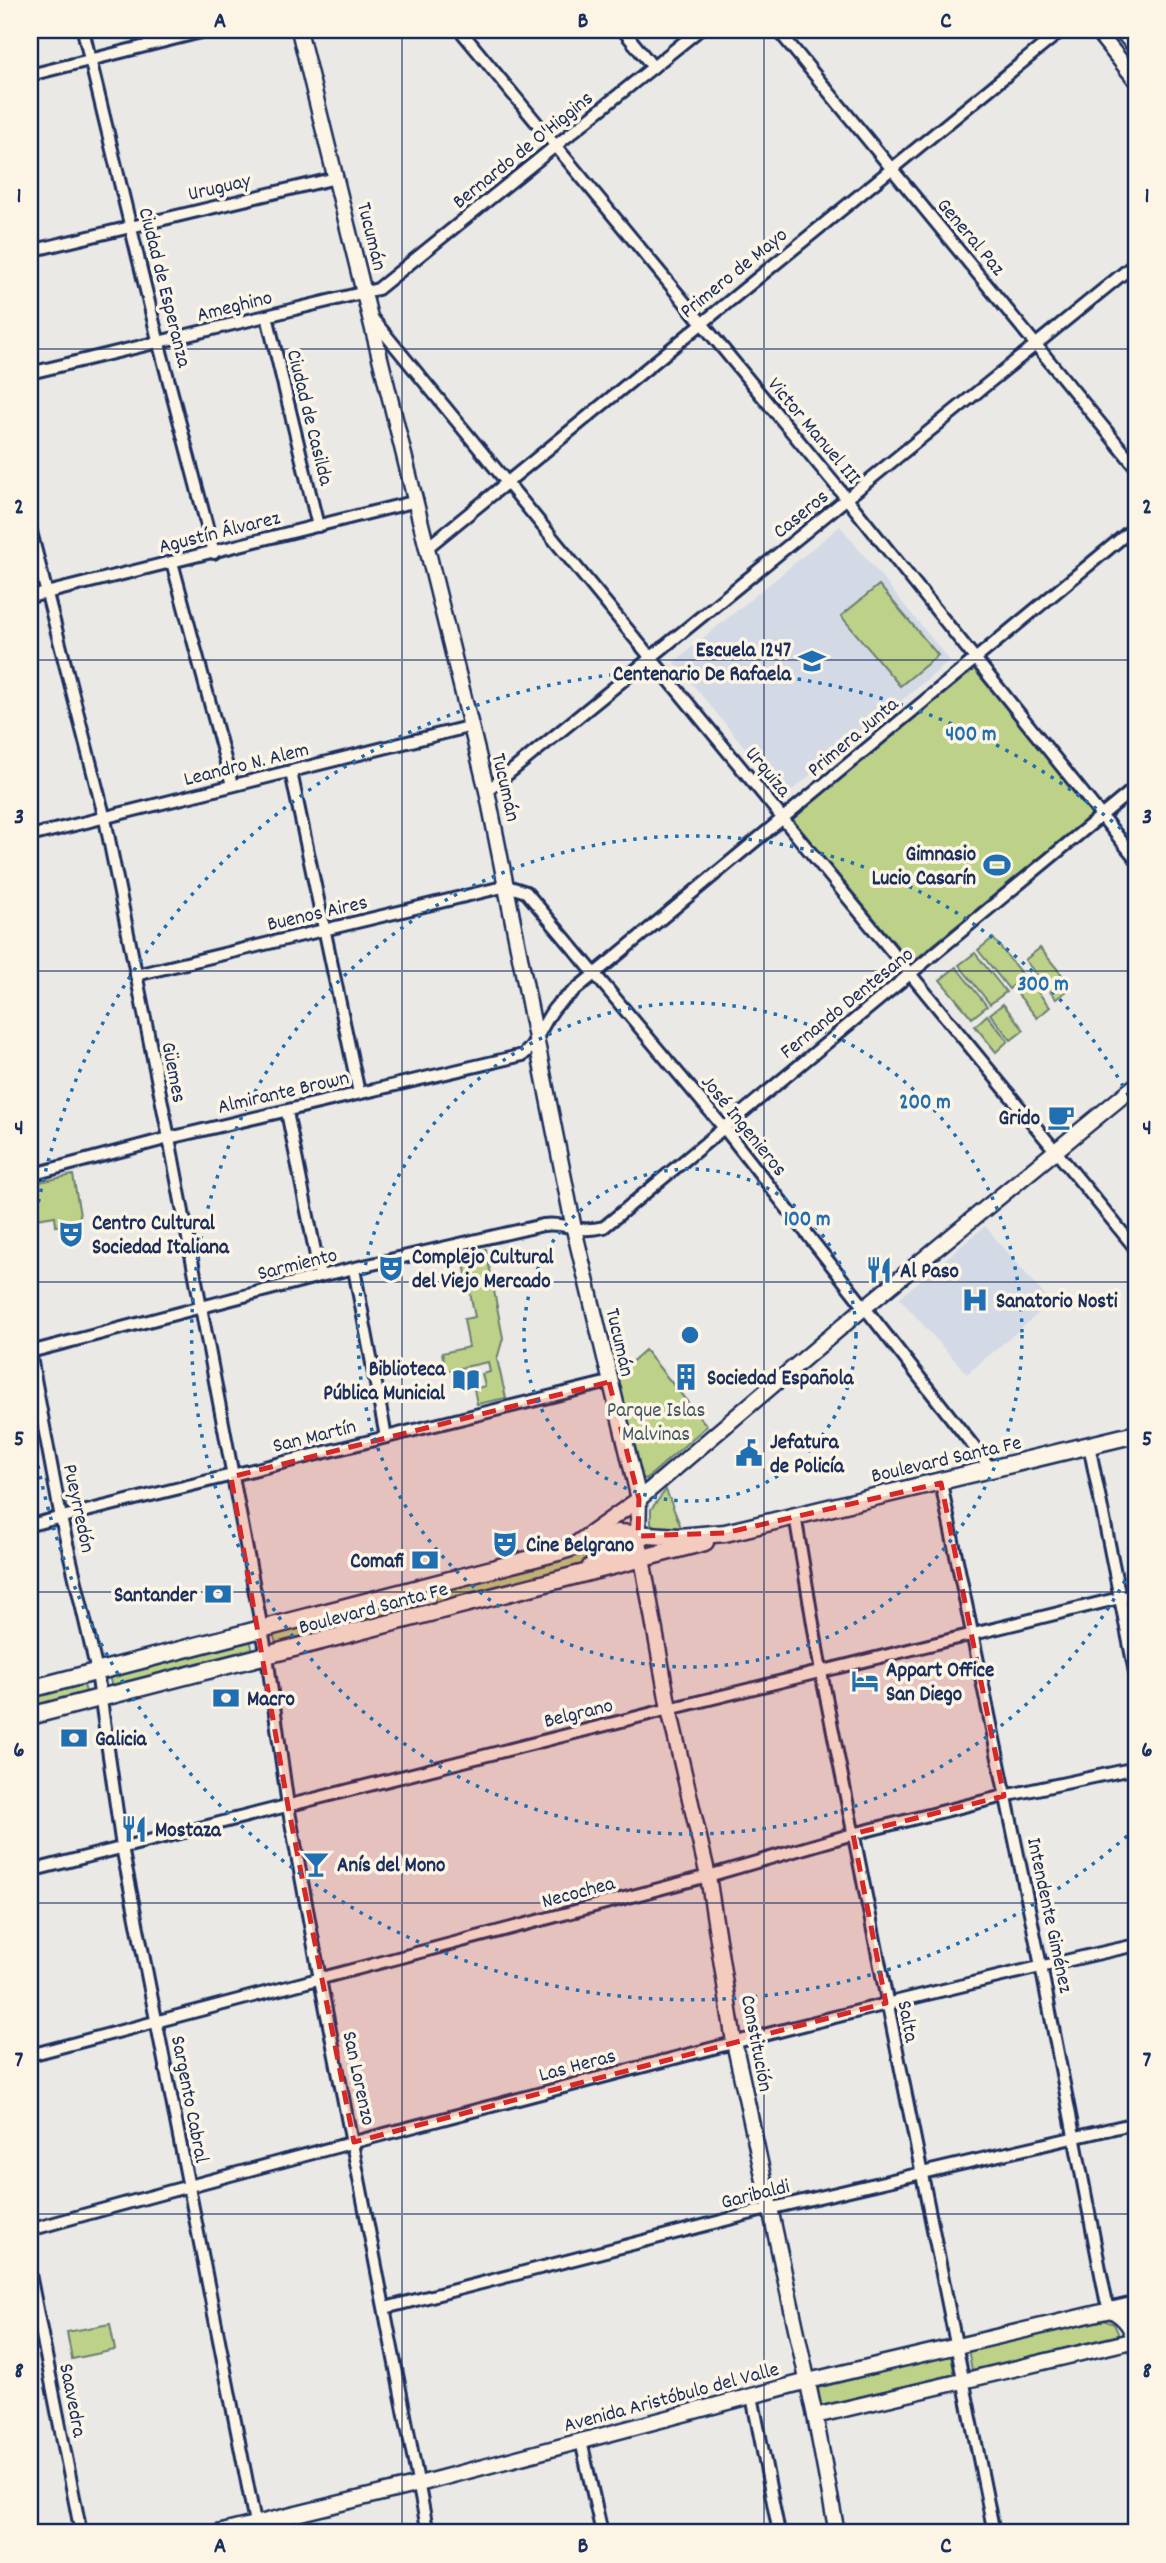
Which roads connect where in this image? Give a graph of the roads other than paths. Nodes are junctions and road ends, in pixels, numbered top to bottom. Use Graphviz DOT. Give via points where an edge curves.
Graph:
graph roads {
  1 [pos="83,30"];
  2 [pos="209,30"];
  3 [pos="299,30"];
  4 [pos="460,30"];
  5 [pos="623,30"];
  6 [pos="699,30"];
  7 [pos="778,30"];
  8 [pos="1062,30"];
  9 [pos="1096,30"];
  10 [pos="1121,30"];
  11 [pos="1136,48"];
  12 [pos="91,60"];
  13 [pos="653,67"];
  14 [pos="30,75"];
  15 [pos="1136,80"];
  16 [pos="556,146"];
  17 [pos="891,167"];
  18 [pos="336,178"];
  19 [pos="131,227"];
  20 [pos="30,251"];
  21 [pos="1136,263"];
  22 [pos="366,294"];
  23 [pos="267,316"];
  24 [pos="372,318"];
  25 [pos="701,322"];
  26 [pos="159,344"];
  27 [pos="1036,344"];
  28 [pos="30,373"];
  29 [pos="1136,467"];
  30 [pos="507,482"];
  31 [pos="847,499"];
  32 [pos="417,501"];
  33 [pos="317,526"];
  34 [pos="1136,526"];
  35 [pos="30,528"];
  36 [pos="429,546"];
  37 [pos="215,553"];
  38 [pos="172,562"];
  39 [pos="47,593"];
  40 [pos="30,597"];
  41 [pos="975,659"];
  42 [pos="652,660"];
  43 [pos="472,726"];
  44 [pos="292,772"];
  45 [pos="232,785"];
  46 [pos="1136,787"];
  47 [pos="487,791"];
  48 [pos="1101,816"];
  49 [pos="783,818"];
  50 [pos="104,819"];
  51 [pos="30,836"];
  52 [pos="1136,859"];
  53 [pos="507,886"];
  54 [pos="323,930"];
  55 [pos="595,973"];
  56 [pos="911,974"];
  57 [pos="136,975"];
  58 [pos="537,1036"];
  59 [pos="1136,1085"];
  60 [pos="359,1093"];
  61 [pos="287,1112"];
  62 [pos="724,1128"];
  63 [pos="169,1138"];
  64 [pos="1055,1150"];
  65 [pos="30,1175"];
  66 [pos="574,1229"];
  67 [pos="1136,1249"];
  68 [pos="354,1269"];
  69 [pos="320,1276"];
  70 [pos="200,1307"];
  71 [pos="864,1307"];
  72 [pos="30,1352"];
  73 [pos="609,1382"];
  74 [pos="1136,1434"];
  75 [pos="386,1437"];
  76 [pos="1090,1445"];
  77 [pos="992,1470"];
  78 [pos="231,1476"];
  79 [pos="940,1483"];
  80 [pos="639,1499"];
  81 [pos="795,1515"];
  82 [pos="61,1518"];
  83 [pos="30,1525"];
  84 [pos="725,1533"];
  85 [pos="638,1536"];
  86 [pos="568,1549"];
  87 [pos="643,1559"];
  88 [pos="550,1583"];
  89 [pos="421,1587"];
  90 [pos="1136,1594"];
  91 [pos="1122,1597"];
  92 [pos="426,1614"];
  93 [pos="262,1629"];
  94 [pos="971,1635"];
  95 [pos="267,1656"];
  96 [pos="97,1672"];
  97 [pos="821,1672"];
  98 [pos="1136,1676"];
  99 [pos="30,1689"];
  100 [pos="99,1698"];
  101 [pos="668,1709"];
  102 [pos="30,1716"];
  103 [pos="1136,1768"];
  104 [pos="1004,1796"];
  105 [pos="288,1806"];
  106 [pos="853,1834"];
  107 [pos="122,1847"];
  108 [pos="30,1871"];
  109 [pos="708,1876"];
  110 [pos="1136,1945"];
  111 [pos="1041,1966"];
  112 [pos="320,1979"];
  113 [pos="886,2003"];
  114 [pos="156,2022"];
  115 [pos="734,2042"];
  116 [pos="30,2055"];
  117 [pos="1136,2123"];
  118 [pos="1073,2137"];
  119 [pos="354,2142"];
  120 [pos="920,2174"];
  121 [pos="188,2185"];
  122 [pos="772,2209"];
  123 [pos="30,2230"];
  124 [pos="30,2274"];
  125 [pos="1136,2304"];
  126 [pos="385,2308"];
  127 [pos="1111,2310"];
  128 [pos="1136,2342"];
  129 [pos="957,2346"];
  130 [pos="807,2381"];
  131 [pos="965,2381"];
  132 [pos="752,2396"];
  133 [pos="815,2416"];
  134 [pos="581,2441"];
  135 [pos="419,2484"];
  136 [pos="256,2529"];
  137 [pos="81,2533"];
  138 [pos="218,2533"];
  139 [pos="428,2533"];
  140 [pos="602,2533"];
  141 [pos="779,2533"];
  142 [pos="836,2533"];
  143 [pos="994,2533"];
  1 -- 12 [label="street, Ciudad de Esperanza"];
  2 -- 12 [label="street"];
  3 -- 18 [label="street, Tucumán"];
  4 -- 16 [label="street, Victor Manuel III"];
  5 -- 13 [label="street"];
  6 -- 13 [label="street, Bernardo de O'Higgins"];
  7 -- 17 [label="street, General Paz"];
  8 -- 17 [label="street, Primero de Mayo"];
  9 -- 15 [label="street"];
  10 -- 11 [label="street"];
  12 -- 14 [label="street"];
  12 -- 19 [label="street, Ciudad de Esperanza"];
  13 -- 16 [label="street, Bernardo de O'Higgins"];
  16 -- 22 [label="street, Bernardo de O'Higgins"];
  16 -- 25 [label="street, Victor Manuel III"];
  17 -- 25 [label="street, Primero de Mayo"];
  17 -- 27 [label="street, General Paz"];
  18 -- 19 [label="street, Uruguay"];
  18 -- 22 [label="street, Tucumán"];
  19 -- 20 [label="street, Uruguay"];
  19 -- 26 [label="street, Ciudad de Esperanza"];
  21 -- 27 [label="street, Caseros"];
  22 -- 23 [label="street, Ameghino"];
  22 -- 24 [label="street, Tucumán"];
  23 -- 26 [label="street, Ameghino"];
  23 -- 33 [label="street, Ciudad de Casilda"];
  24 -- 30 [label="street, Urquiza"];
  24 -- 32 [label="street, Tucumán"];
  25 -- 30 [label="street, Primero de Mayo"];
  25 -- 31 [label="street, Victor Manuel III"];
  26 -- 28 [label="street, Ameghino"];
  26 -- 37 [label="street, Ciudad de Esperanza"];
  27 -- 29 [label="street, General Paz"];
  27 -- 31 [label="street, Caseros"];
  30 -- 36 [label="street, Primero de Mayo"];
  30 -- 42 [label="street, Urquiza"];
  31 -- 41 [label="street, Victor Manuel III"];
  31 -- 42 [label="street, Caseros"];
  32 -- 33 [label="street, Agustín Álvarez"];
  32 -- 36 [label="street, Tucumán"];
  33 -- 37 [label="street, Agustín Álvarez"];
  34 -- 41 [label="street, Primera Junta"];
  35 -- 39 [label="street, Güemes"];
  36 -- 43 [label="street, Tucumán"];
  37 -- 38 [label="street, Agustín Álvarez"];
  38 -- 39 [label="street, Agustín Álvarez"];
  38 -- 45 [label="street"];
  39 -- 40 [label="street, Agustín Álvarez"];
  39 -- 50 [label="street, Güemes"];
  41 -- 48 [label="street, Victor Manuel III"];
  41 -- 49 [label="street, Primera Junta"];
  42 -- 47 [label="street, Caseros"];
  42 -- 49 [label="street, Urquiza"];
  43 -- 44 [label="street, Leandro N. Alem"];
  43 -- 47 [label="street, Tucumán"];
  44 -- 45 [label="street, Leandro N. Alem"];
  44 -- 54 [label="street"];
  45 -- 50 [label="street, Leandro N. Alem"];
  46 -- 48 [label="street, Fernando Dentesano"];
  47 -- 53 [label="street, Tucumán"];
  48 -- 52 [label="street, Victor Manuel III"];
  48 -- 56 [label="street, Fernando Dentesano"];
  49 -- 55 [label="street, Primera Junta"];
  49 -- 56 [label="street, Urquiza"];
  50 -- 51 [label="street, Leandro N. Alem"];
  50 -- 57 [label="street, Güemes"];
  53 -- 54 [label="street, Buenos Aires"];
  53 -- 55 [label="street, José Ingenieros" via="526,892"];
  53 -- 58 [label="street, Tucumán"];
  54 -- 57 [label="street, Buenos Aires"];
  54 -- 60 [label="street"];
  55 -- 58 [label="street, Primera Junta" via="548,1014"];
  55 -- 62 [label="street, José Ingenieros"];
  56 -- 62 [label="street, Fernando Dentesano"];
  56 -- 64 [label="street, Urquiza"];
  57 -- 63 [label="street, Güemes"];
  58 -- 60 [label="street, Almirante Brown" via="523,1055"];
  58 -- 66 [label="street, Tucumán"];
  59 -- 64 [label="street"];
  60 -- 61 [label="street, Almirante Brown"];
  61 -- 63 [label="street, Almirante Brown"];
  61 -- 69 [label="street"];
  62 -- 66 [label="street, Fernando Dentesano" via="604,1227 585,1232"];
  62 -- 71 [label="street, José Ingenieros"];
  63 -- 65 [label="street, Almirante Brown"];
  63 -- 70 [label="street, Güemes"];
  64 -- 67 [label="street, Urquiza"];
  64 -- 71 [label="street"];
  66 -- 68 [label="street, Sarmiento" via="561,1223 543,1225"];
  66 -- 73 [label="street, Tucumán"];
  68 -- 69 [label="street, Sarmiento"];
  68 -- 75 [label="street"];
  69 -- 70 [label="street, Sarmiento"];
  70 -- 72 [label="street, Sarmiento"];
  70 -- 78 [label="street, Güemes"];
  71 -- 77 [label="street, José Ingenieros"];
  71 -- 80 [label="street"];
  72 -- 82 [label="street, Pueyrredón"];
  73 -- 75 [label="street, San Martín"];
  73 -- 80 [label="street, Tucumán"];
  74 -- 76 [label="main road, Boulevard Santa Fe"];
  75 -- 78 [label="street, San Martín"];
  76 -- 77 [label="main road, Boulevard Santa Fe"];
  76 -- 91 [label="street"];
  77 -- 79 [label="main road, Boulevard Santa Fe"];
  78 -- 82 [label="street, San Martín"];
  78 -- 93 [label="street, Güemes"];
  79 -- 81 [label="main road, Boulevard Santa Fe"];
  79 -- 94 [label="street, Intendente Giménez"];
  80 -- 85 [label="street, Tucumán"];
  80 -- 86 [label="street"];
  81 -- 84 [label="main road, Boulevard Santa Fe"];
  81 -- 97 [label="street, Salta"];
  82 -- 83 [label="street, San Martín"];
  82 -- 96 [label="street, Pueyrredón"];
  84 -- 85 [label="main road, Boulevard Santa Fe"];
  84 -- 87 [label="main road, Boulevard Santa Fe"];
  85 -- 86 [label="main road, Boulevard Santa Fe" via="604,1535"];
  85 -- 87 [label="street, Tucumán"];
  85 -- 88 [label="street" via="607,1559"];
  86 -- 89 [label="main road, Boulevard Santa Fe"];
  87 -- 88 [label="main road, Boulevard Santa Fe"];
  87 -- 101 [label="street, Constitución"];
  88 -- 92 [label="main road, Boulevard Santa Fe"];
  89 -- 92 [label="main road"];
  89 -- 93 [label="main road, Boulevard Santa Fe"];
  90 -- 91 [label="street, Belgrano"];
  91 -- 94 [label="street, Belgrano"];
  91 -- 98 [label="street"];
  92 -- 95 [label="main road, Boulevard Santa Fe"];
  93 -- 95 [label="street, San Lorenzo"];
  93 -- 96 [label="main road, Boulevard Santa Fe"];
  94 -- 97 [label="street, Belgrano"];
  94 -- 104 [label="street, Intendente Giménez"];
  95 -- 100 [label="main road, Boulevard Santa Fe"];
  95 -- 105 [label="street, San Lorenzo"];
  96 -- 99 [label="main road, Boulevard Santa Fe"];
  96 -- 100 [label="street, Sargento Cabral"];
  97 -- 101 [label="street, Belgrano"];
  97 -- 106 [label="street, Salta"];
  100 -- 102 [label="main road, Boulevard Santa Fe"];
  100 -- 107 [label="street, Sargento Cabral"];
  101 -- 105 [label="street, Belgrano"];
  101 -- 109 [label="street, Constitución"];
  103 -- 104 [label="street, Necochea"];
  104 -- 106 [label="street, Necochea"];
  104 -- 111 [label="street, Intendente Giménez"];
  105 -- 107 [label="street, Belgrano"];
  105 -- 112 [label="street, San Lorenzo"];
  106 -- 109 [label="street, Necochea"];
  106 -- 113 [label="street, Salta"];
  107 -- 108 [label="street, Belgrano"];
  107 -- 114 [label="street, Sargento Cabral"];
  109 -- 112 [label="street, Necochea"];
  109 -- 115 [label="street, Constitución"];
  110 -- 111 [label="street, Las Heras"];
  111 -- 113 [label="street, Las Heras"];
  111 -- 118 [label="street, Intendente Giménez"];
  112 -- 114 [label="street, Necochea"];
  112 -- 119 [label="street, San Lorenzo"];
  113 -- 115 [label="street, Las Heras"];
  113 -- 120 [label="street, Salta"];
  114 -- 116 [label="street, Necochea"];
  114 -- 121 [label="street, Sargento Cabral"];
  115 -- 119 [label="street, Las Heras"];
  115 -- 122 [label="street, Constitución"];
  117 -- 118 [label="street, Garibaldi"];
  118 -- 120 [label="street, Garibaldi"];
  118 -- 127 [label="street, Intendente Giménez"];
  119 -- 121 [label="street, Las Heras"];
  119 -- 126 [label="street, San Lorenzo"];
  120 -- 122 [label="street, Garibaldi"];
  120 -- 129 [label="street, Salta"];
  121 -- 123 [label="street, Las Heras"];
  121 -- 136 [label="street, Sargento Cabral"];
  122 -- 126 [label="street, Garibaldi"];
  122 -- 130 [label="street, Constitución"];
  124 -- 137 [label="street, Saavedra"];
  125 -- 127 [label="street, Avenida Aristóbulo del Valle"];
  126 -- 135 [label="street, San Lorenzo"];
  127 -- 128 [label="street, Intendente Giménez" via="1123,2316"];
  127 -- 129 [label="street, Avenida Aristóbulo del Valle"];
  128 -- 131 [label="street"];
  129 -- 130 [label="street, Avenida Aristóbulo del Valle"];
  129 -- 131 [label="street, Salta"];
  130 -- 132 [label="street, Avenida Aristóbulo del Valle"];
  130 -- 133 [label="street, Constitución"];
  131 -- 133 [label="street"];
  131 -- 143 [label="street, Salta"];
  132 -- 134 [label="street, Avenida Aristóbulo del Valle"];
  132 -- 141 [label="street"];
  133 -- 142 [label="street, Constitución"];
  134 -- 135 [label="street, Avenida Aristóbulo del Valle"];
  134 -- 140 [label="street"];
  135 -- 136 [label="street, Avenida Aristóbulo del Valle"];
  135 -- 139 [label="street, San Lorenzo"];
  136 -- 138 [label="street, Avenida Aristóbulo del Valle"];
}
